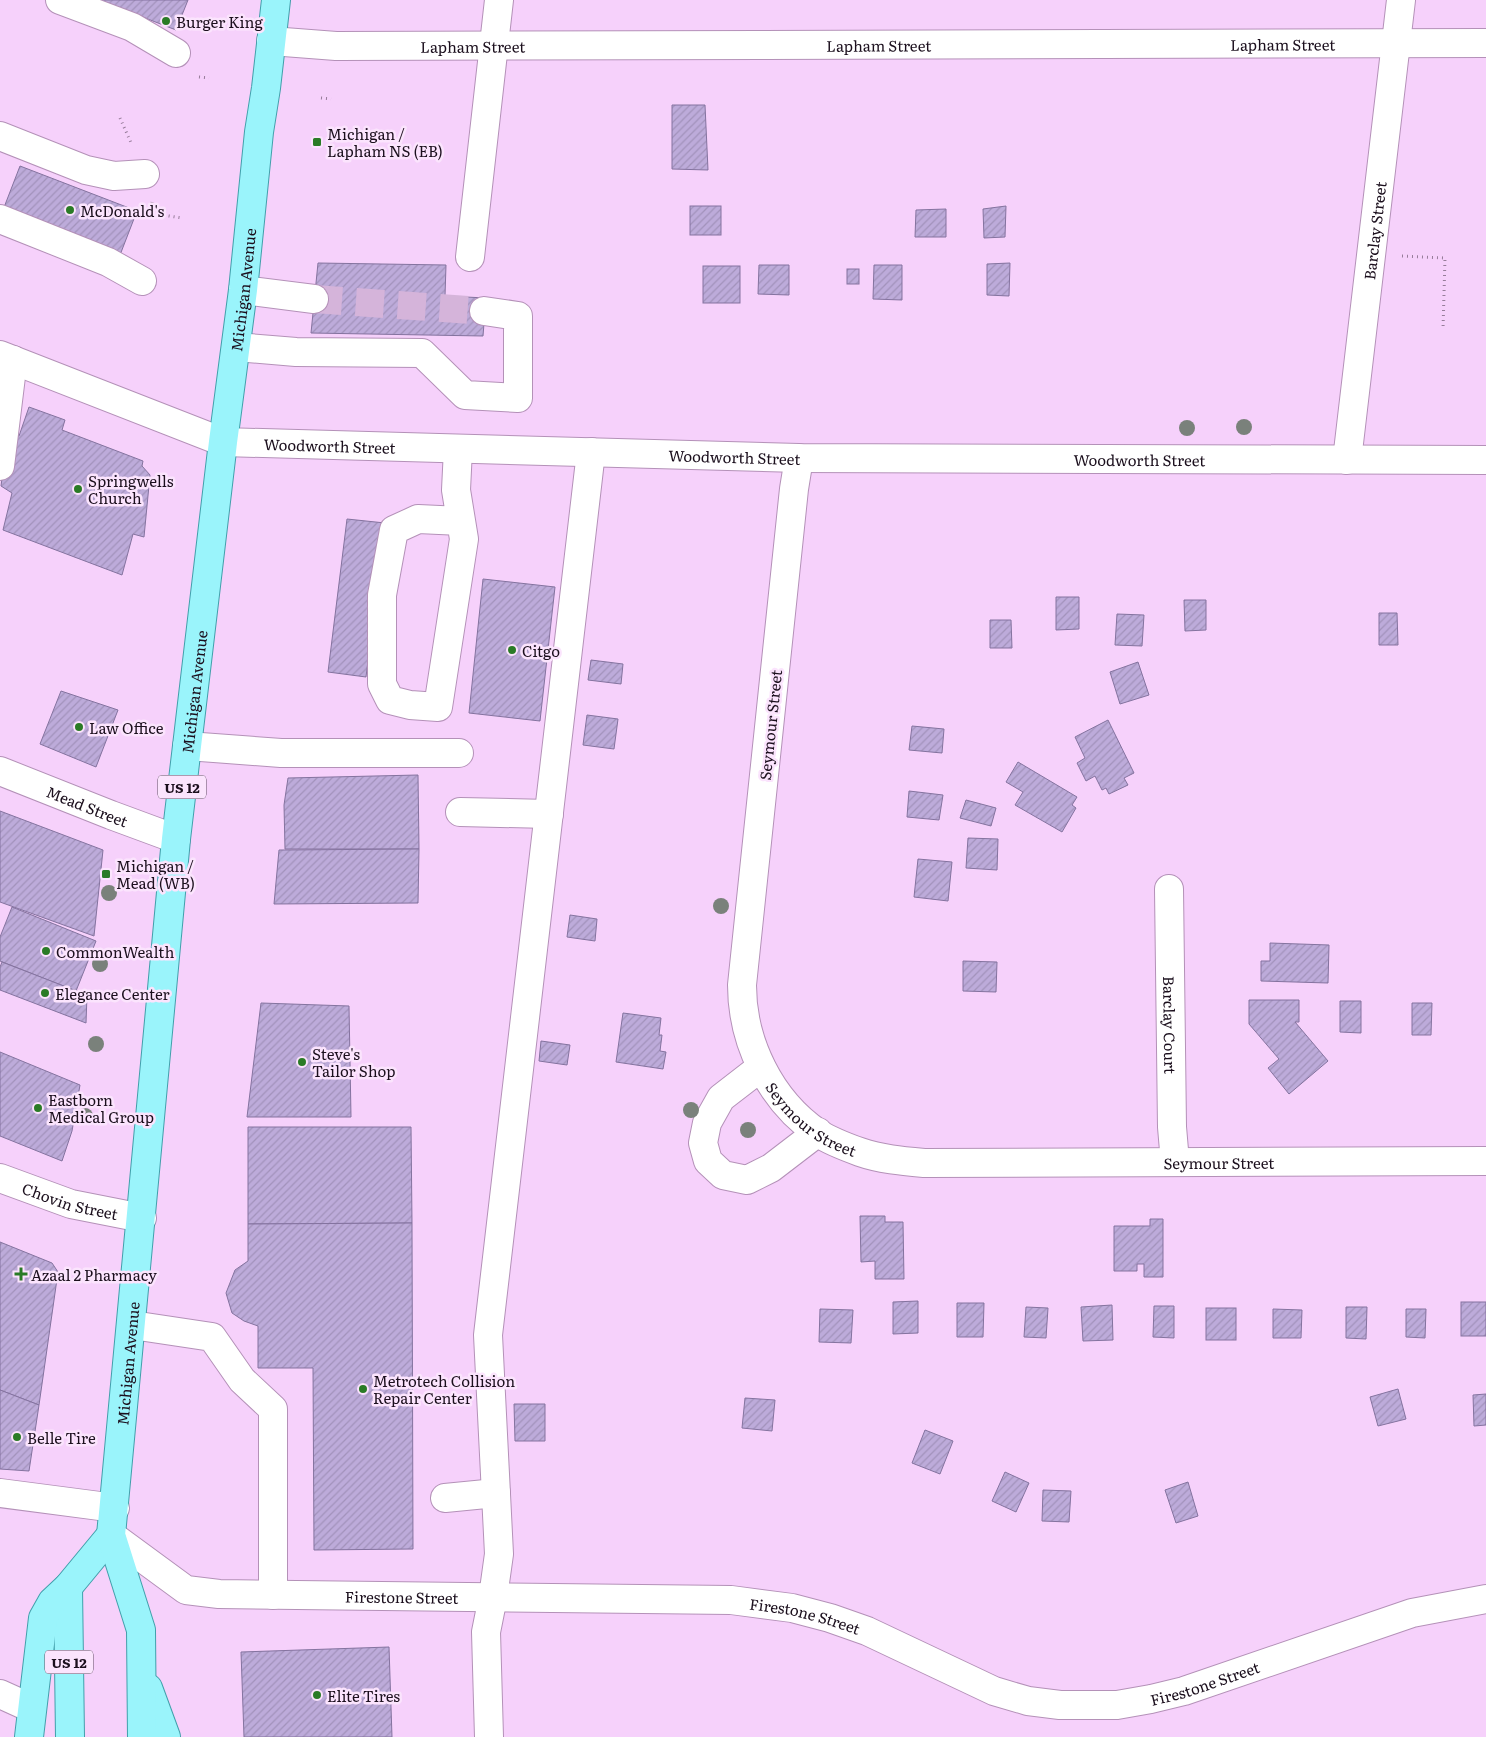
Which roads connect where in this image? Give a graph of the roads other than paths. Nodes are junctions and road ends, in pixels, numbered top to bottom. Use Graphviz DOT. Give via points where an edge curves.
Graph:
graph roads {
  1 [pos="60,0"];
  2 [pos="276,0"];
  3 [pos="499,0"];
  4 [pos="1401,0"];
  5 [pos="272,41"];
  6 [pos="1397,43"];
  7 [pos="1486,43"];
  8 [pos="494,45"];
  9 [pos="176,53"];
  10 [pos="0,136"];
  11 [pos="149,184"];
  12 [pos="0,219"];
  13 [pos="470,257"];
  14 [pos="142,281"];
  15 [pos="243,290"];
  16 [pos="314,299"];
  17 [pos="484,311"];
  18 [pos="236,347"];
  19 [pos="6,358"];
  20 [pos="223,442"];
  21 [pos="458,449"];
  22 [pos="591,452"];
  23 [pos="799,458"];
  24 [pos="1347,460"];
  25 [pos="1486,460"];
  26 [pos="0,466"];
  27 [pos="462,521"];
  28 [pos="187,746"];
  29 [pos="459,753"];
  30 [pos="0,771"];
  31 [pos="460,812"];
  32 [pos="548,814"];
  33 [pos="176,838"];
  34 [pos="1169,889"];
  35 [pos="761,1067"];
  36 [pos="818,1132"];
  37 [pos="1486,1160"];
  38 [pos="1175,1162"];
  39 [pos="0,1178"];
  40 [pos="142,1218"];
  41 [pos="132,1325"];
  42 [pos="0,1493"];
  43 [pos="496,1493"];
  44 [pos="446,1498"];
  45 [pos="115,1508"];
  46 [pos="111,1535"];
  47 [pos="68,1587"];
  48 [pos="273,1595"];
  49 [pos="493,1597"];
  50 [pos="1486,1599"];
  51 [pos="142,1673"];
  52 [pos="0,1694"];
  53 [pos="31,1708"];
  54 [pos="29,1737"];
  55 [pos="70,1737"];
  56 [pos="142,1737"];
  57 [pos="166,1737"];
  58 [pos="489,1737"];
  1 -- 9 [label="street" via="132,27"];
  2 -- 5 [label="main road, Michigan Avenue / US 12"];
  3 -- 8 [label="street"];
  4 -- 6 [label="street, Barclay Street"];
  5 -- 8 [label="street, Lapham Street" via="336,46"];
  5 -- 15 [label="main road, Michigan Avenue / US 12"];
  6 -- 7 [label="street, Lapham Street"];
  6 -- 8 [label="street, Lapham Street"];
  6 -- 24 [label="street, Barclay Street"];
  8 -- 13 [label="street"];
  10 -- 11 [label="street" via="86,170"];
  12 -- 14 [label="street" via="108,262"];
  15 -- 16 [label="street"];
  15 -- 18 [label="main road, Michigan Avenue / US 12"];
  17 -- 18 [label="street" via="518,316 518,398 464,395 422,354 296,352"];
  18 -- 20 [label="main road, Michigan Avenue / US 12"];
  19 -- 20 [label="street, Woodworth Street"];
  19 -- 26 [label="street"];
  20 -- 21 [label="street, Woodworth Street"];
  20 -- 28 [label="main road, Michigan Avenue / US 12"];
  21 -- 22 [label="street, Woodworth Street"];
  21 -- 27 [label="street" via="456,490"];
  22 -- 23 [label="street, Woodworth Street"];
  22 -- 32 [label="street"];
  23 -- 24 [label="street, Woodworth Street"];
  23 -- 35 [label="street, Seymour Street" via="742,985 746,1028"];
  24 -- 25 [label="street, Woodworth Street"];
  27 -- 27 [label="street" via="464,539 438,706 410,706 390,700 382,684 382,595 394,530 418,519"];
  28 -- 29 [label="street" via="281,753"];
  28 -- 33 [label="main road, Michigan Avenue / US 12"];
  30 -- 33 [label="street, Mead Street"];
  31 -- 32 [label="street"];
  32 -- 43 [label="street" via="488,1336"];
  33 -- 40 [label="main road, Michigan Avenue / US 12"];
  34 -- 38 [label="street, Barclay Court"];
  35 -- 36 [label="street, Seymour Street" via="792,1110"];
  35 -- 36 [label="street" via="721,1098 706,1123 704,1143 708,1161 723,1175 747,1180 771,1168"];
  36 -- 38 [label="street, Seymour Street" via="861,1152 924,1163"];
  37 -- 38 [label="street, Seymour Street"];
  39 -- 40 [label="street, Chovin Street" via="71,1204"];
  40 -- 41 [label="main road, Michigan Avenue / US 12"];
  41 -- 45 [label="main road, Michigan Avenue / US 12"];
  41 -- 48 [label="street" via="212,1337 242,1380 273,1409"];
  42 -- 45 [label="street"];
  43 -- 44 [label="street"];
  43 -- 49 [label="street" via="499,1554"];
  45 -- 46 [label="main road, Michigan Avenue / US 12"];
  46 -- 47 [label="main road"];
  46 -- 48 [label="street, Firestone Street" via="186,1590"];
  46 -- 51 [label="main road, Michigan Avenue / US 12" via="141,1630"];
  47 -- 53 [label="main road" via="52,1602 42,1618"];
  47 -- 55 [label="main road, US 12"];
  48 -- 49 [label="street, Firestone Street"];
  49 -- 50 [label="street, Firestone Street" via="732,1600 792,1608 867,1631 994,1692 1060,1705 1117,1705 1151,1700 1412,1613"];
  49 -- 58 [label="street" via="486,1632"];
  51 -- 56 [label="main road, Michigan Avenue / US 12"];
  51 -- 57 [label="main road"];
  52 -- 53 [label="street"];
  53 -- 54 [label="main road"];
}
